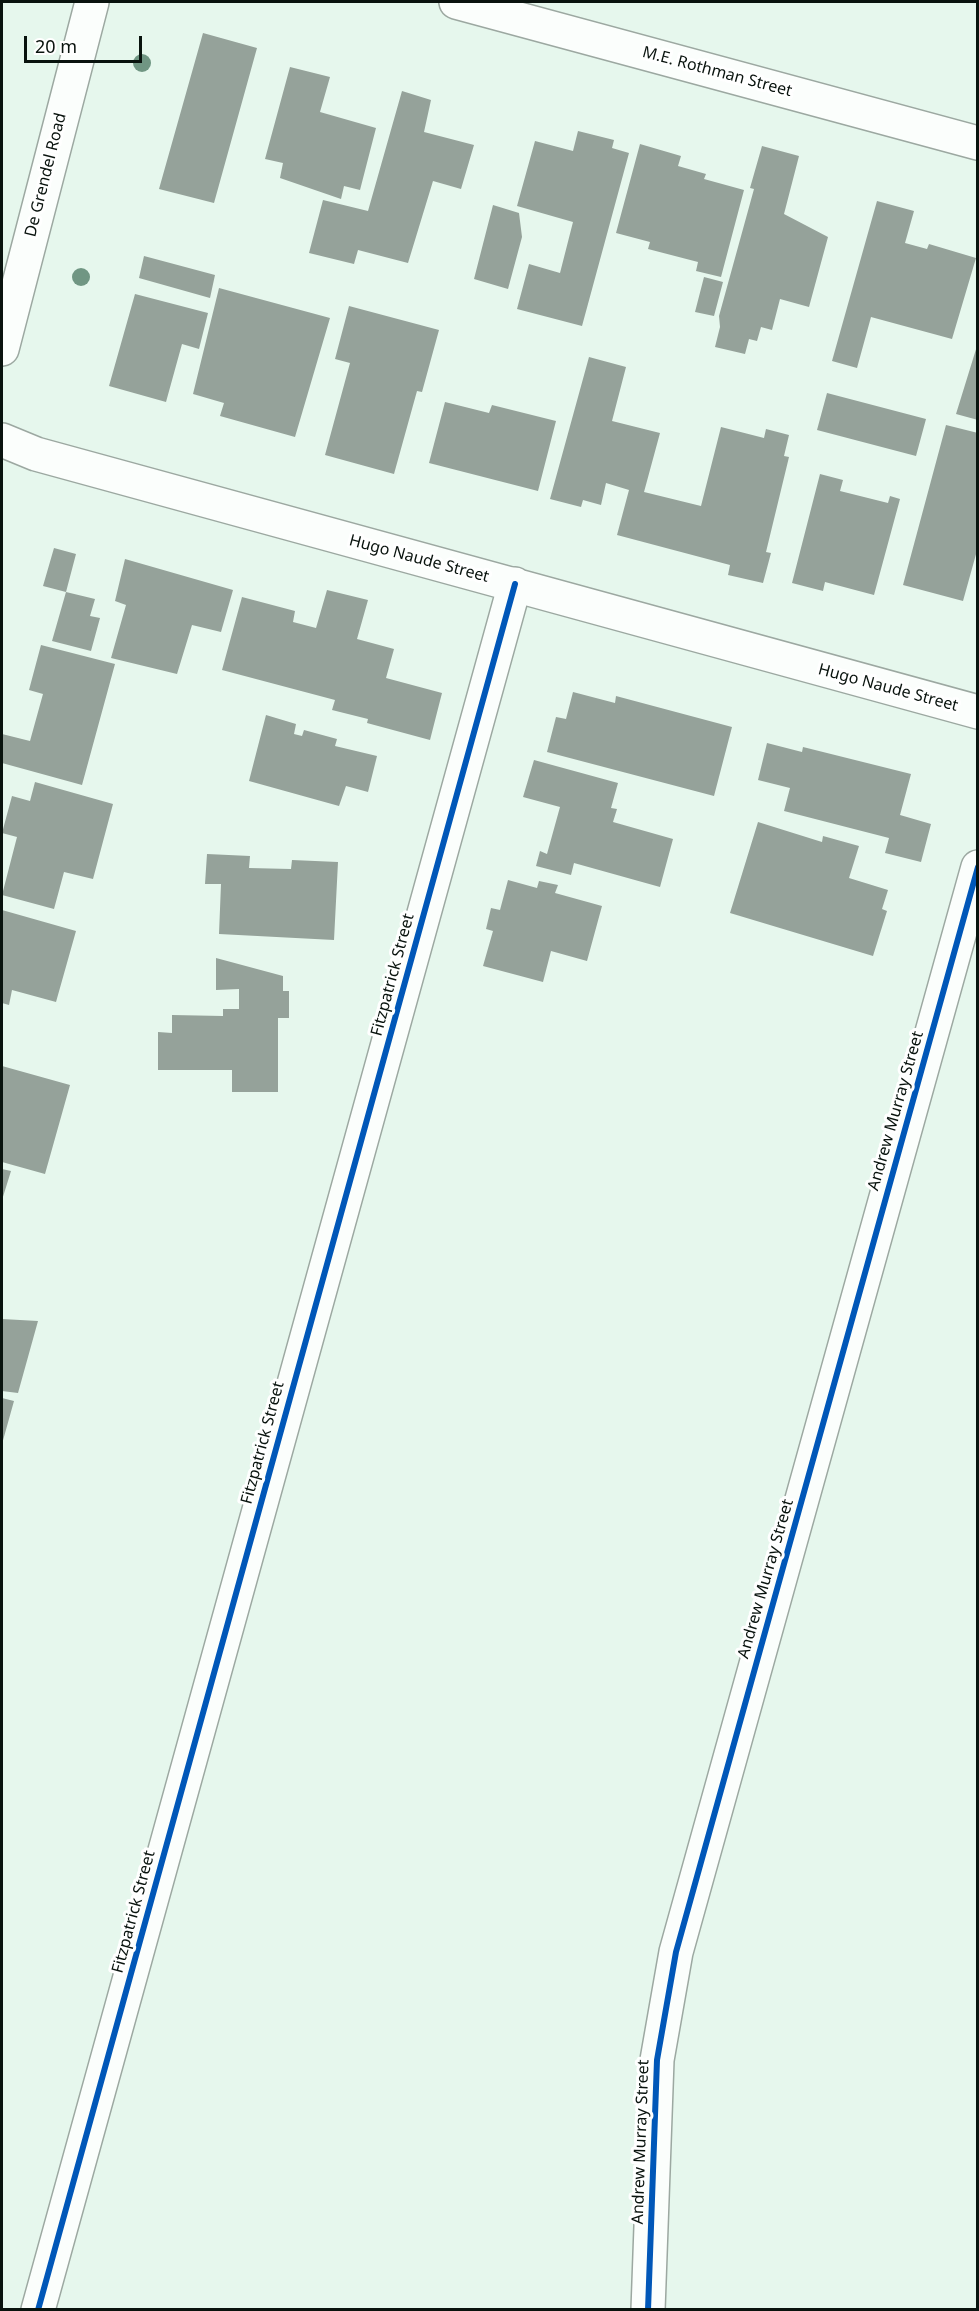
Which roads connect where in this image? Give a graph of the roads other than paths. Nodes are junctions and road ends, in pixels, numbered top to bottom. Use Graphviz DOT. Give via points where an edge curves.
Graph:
graph roads {
  1 [pos="92,2"];
  2 [pos="456,2"];
  3 [pos="978,143"];
  4 [pos="2,349"];
  5 [pos="2,440"];
  6 [pos="514,584"];
  7 [pos="978,712"];
  8 [pos="978,867"];
  9 [pos="38,2310"];
  10 [pos="648,2310"];
  1 -- 4 [label="street, De Grendel Road"];
  2 -- 3 [label="street, M.E. Rothman Street"];
  5 -- 6 [label="street, Hugo Naude Street" via="36,454"];
  6 -- 7 [label="street, Hugo Naude Street"];
  6 -- 9 [label="street, Fitzpatrick Street"];
  8 -- 10 [label="street, Andrew Murray Street" via="676,1952 657,2060"];
}
